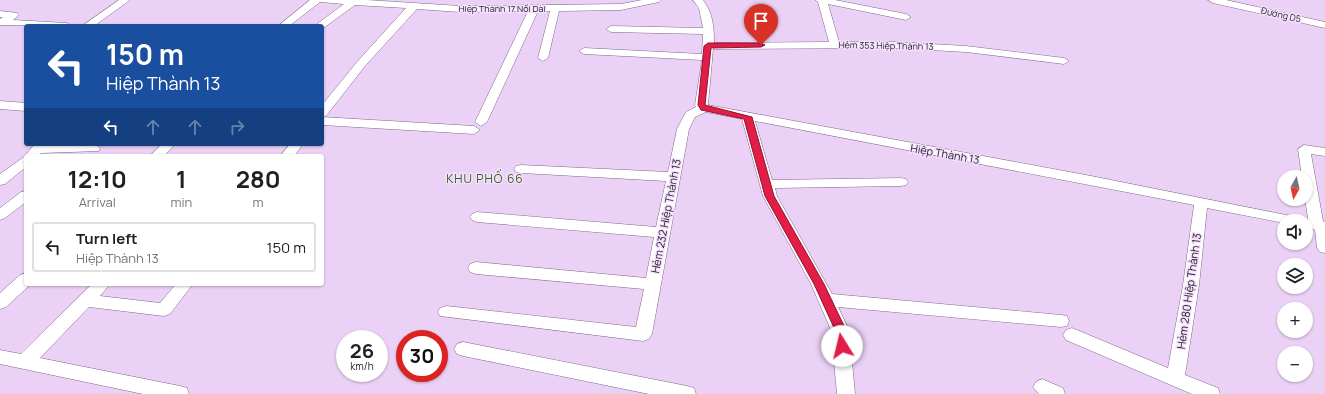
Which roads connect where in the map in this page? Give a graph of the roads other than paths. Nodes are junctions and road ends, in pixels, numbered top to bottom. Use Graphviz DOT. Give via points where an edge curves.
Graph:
graph roads {
  1 [pos="126,0"];
  2 [pos="316,0"];
  3 [pos="323,0"];
  4 [pos="454,0"];
  5 [pos="656,0"];
  6 [pos="698,0"];
  7 [pos="822,0"];
  8 [pos="1217,0"];
  9 [pos="354,2"];
  10 [pos="414,6"];
  11 [pos="444,8"];
  12 [pos="534,9"];
  13 [pos="555,9"];
  14 [pos="0,14"];
  15 [pos="906,17"];
  16 [pos="34,24"];
  17 [pos="90,24"];
  18 [pos="286,24"];
  19 [pos="324,24"];
  20 [pos="1325,25"];
  21 [pos="610,30"];
  22 [pos="708,31"];
  23 [pos="835,46"];
  24 [pos="707,51"];
  25 [pos="584,52"];
  26 [pos="544,58"];
  27 [pos="1064,61"];
  28 [pos="0,105"];
  29 [pos="24,107"];
  30 [pos="704,108"];
  31 [pos="324,110"];
  32 [pos="748,117"];
  33 [pos="324,121"];
  34 [pos="167,146"];
  35 [pos="295,146"];
  36 [pos="55,147"];
  37 [pos="94,148"];
  38 [pos="36,150"];
  39 [pos="1325,152"];
  40 [pos="159,154"];
  41 [pos="289,154"];
  42 [pos="24,162"];
  43 [pos="521,168"];
  44 [pos="674,177"];
  45 [pos="0,181"];
  46 [pos="901,182"];
  47 [pos="766,184"];
  48 [pos="24,197"];
  49 [pos="1201,202"];
  50 [pos="0,215"];
  51 [pos="477,217"];
  52 [pos="1277,217"];
  53 [pos="1317,225"];
  54 [pos="662,233"];
  55 [pos="1325,248"];
  56 [pos="476,268"];
  57 [pos="24,281"];
  58 [pos="652,284"];
  59 [pos="100,286"];
  60 [pos="183,286"];
  61 [pos="826,300"];
  62 [pos="86,301"];
  63 [pos="0,303"];
  64 [pos="446,312"];
  65 [pos="463,349"];
  66 [pos="0,357"];
  67 [pos="25,362"];
  68 [pos="1175,380"];
  69 [pos="180,394"];
  70 [pos="687,394"];
  71 [pos="846,394"];
  72 [pos="1211,394"];
  1 -- 17 [label="street"];
  2 -- 18 [label="street"];
  3 -- 9 [label="street, Hiệp Thành 17 Nối Dài"];
  4 -- 11 [label="street"];
  5 -- 13 [label="street, Hiệp Thành 17 Nối Dài" via="622,7"];
  6 -- 22 [label="street" via="706,13"];
  7 -- 15 [label="street"];
  7 -- 23 [label="street"];
  8 -- 20 [label="street, Đường D5"];
  9 -- 10 [label="street, Hiệp Thành 17 Nối Dài"];
  9 -- 19 [label="street"];
  10 -- 11 [label="street, Hiệp Thành 17 Nối Dài"];
  10 -- 31 [label="street" via="361,64"];
  11 -- 12 [label="street, Hiệp Thành 17 Nối Dài"];
  12 -- 13 [label="street, Hiệp Thành 17 Nối Dài"];
  12 -- 33 [label="street" via="478,126"];
  13 -- 26 [label="street"];
  14 -- 16 [label="street" via="14,15 2,22"];
  21 -- 22 [label="street"];
  22 -- 24 [label="street"];
  23 -- 24 [label="street, Hẻm 353 Hiệp Thành 13"];
  23 -- 27 [label="street, Hẻm 353 Hiệp Thành 13" via="895,45 966,49"];
  24 -- 25 [label="street, Hẻm 353 Hiệp Thành 13"];
  24 -- 30 [label="street" via="701,105"];
  28 -- 29 [label="street"];
  30 -- 32 [label="street, Hiệp Thành 13"];
  30 -- 44 [label="street, Hẻm 232 Hiệp Thành 13" via="690,115 683,129"];
  32 -- 47 [label="street"];
  32 -- 49 [label="street, Hiệp Thành 13"];
  34 -- 40 [label="street"];
  35 -- 41 [label="street"];
  36 -- 37 [label="street"];
  36 -- 38 [label="street"];
  39 -- 53 [label="street" via="1304,149"];
  42 -- 45 [label="street"];
  43 -- 44 [label="street"];
  44 -- 54 [label="street, Hẻm 232 Hiệp Thành 13"];
  46 -- 47 [label="street"];
  47 -- 61 [label="street"];
  48 -- 50 [label="street"];
  49 -- 52 [label="street, Hiệp Thành 13"];
  49 -- 68 [label="street, Hẻm 280 Hiệp Thành 13" via="1191,285"];
  51 -- 54 [label="street"];
  53 -- 55 [label="street"];
  54 -- 58 [label="street, Hẻm 232 Hiệp Thành 13"];
  56 -- 58 [label="street"];
  57 -- 63 [label="street"];
  58 -- 64 [label="street, Hẻm 232 Hiệp Thành 13" via="643,334"];
  59 -- 62 [label="street"];
  60 -- 62 [label="street" via="164,310"];
  61 -- 68 [label="street" via="1067,328"];
  61 -- 71 [label="street" via="840,330"];
  62 -- 67 [label="street"];
  65 -- 70 [label="street"];
  66 -- 67 [label="street"];
  67 -- 69 [label="street"];
  68 -- 72 [label="street"];
}
